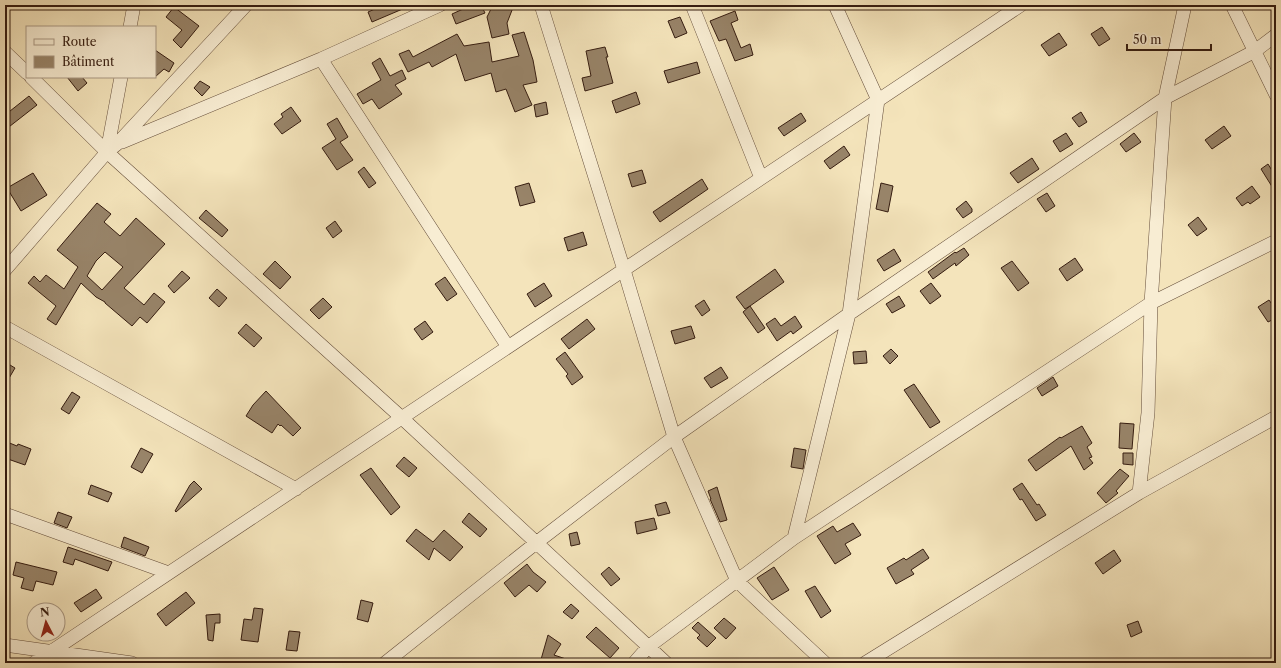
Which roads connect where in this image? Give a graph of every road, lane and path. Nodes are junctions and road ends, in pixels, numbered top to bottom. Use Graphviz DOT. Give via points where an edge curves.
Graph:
graph roads {
  1 [pos="134,5"];
  2 [pos="246,5"];
  3 [pos="440,5"];
  4 [pos="541,5"];
  5 [pos="692,5"];
  6 [pos="835,5"];
  7 [pos="1021,5"];
  8 [pos="1185,5"];
  9 [pos="1232,5"];
  10 [pos="1006,9"];
  11 [pos="130,26"];
  12 [pos="1276,35"];
  13 [pos="1255,51"];
  14 [pos="5,52"];
  15 [pos="321,59"];
  16 [pos="26,72"];
  17 [pos="32,78"];
  18 [pos="121,78"];
  19 [pos="1276,95"];
  20 [pos="1164,98"];
  21 [pos="878,100"];
  22 [pos="112,148"];
  23 [pos="761,178"];
  24 [pos="1276,241"];
  25 [pos="5,270"];
  26 [pos="624,270"];
  27 [pos="1151,303"];
  28 [pos="849,314"];
  29 [pos="5,327"];
  30 [pos="508,347"];
  31 [pos="1276,417"];
  32 [pos="402,418"];
  33 [pos="674,437"];
  34 [pos="296,489"];
  35 [pos="1139,493"];
  36 [pos="5,514"];
  37 [pos="794,538"];
  38 [pos="536,544"];
  39 [pos="169,573"];
  40 [pos="737,581"];
  41 [pos="5,645"];
  42 [pos="648,647"];
  43 [pos="52,651"];
  44 [pos="34,663"];
  45 [pos="132,663"];
  46 [pos="385,663"];
  47 [pos="634,663"];
  48 [pos="666,663"];
  49 [pos="825,663"];
  50 [pos="865,663"];
  1 -- 11 [label="street"];
  2 -- 22 [label="street"];
  3 -- 15 [label="street"];
  4 -- 26 [label="street"];
  5 -- 23 [label="street"];
  6 -- 21 [label="street"];
  7 -- 10 [label="street"];
  8 -- 20 [label="street"];
  9 -- 13 [label="street"];
  10 -- 21 [label="street"];
  12 -- 13 [label="street"];
  13 -- 19 [label="street"];
  13 -- 20 [label="street"];
  14 -- 16 [label="street"];
  15 -- 22 [label="street"];
  15 -- 30 [label="street"];
  17 -- 22 [label="street"];
  18 -- 22 [label="street"];
  20 -- 27 [label="street"];
  20 -- 28 [label="street"];
  21 -- 23 [label="street"];
  21 -- 28 [label="street"];
  22 -- 25 [label="street"];
  22 -- 32 [label="street"];
  23 -- 26 [label="street"];
  24 -- 27 [label="street"];
  26 -- 30 [label="street"];
  26 -- 33 [label="street"];
  27 -- 35 [label="street" via="1148,413"];
  27 -- 37 [label="street"];
  28 -- 33 [label="street"];
  28 -- 37 [label="street"];
  29 -- 34 [label="street"];
  30 -- 32 [label="street"];
  31 -- 35 [label="street"];
  32 -- 34 [label="street"];
  32 -- 38 [label="street"];
  33 -- 38 [label="street"];
  33 -- 40 [label="street"];
  34 -- 39 [label="street"];
  35 -- 50 [label="street"];
  36 -- 39 [label="street"];
  37 -- 40 [label="street"];
  38 -- 42 [label="street"];
  38 -- 46 [label="street"];
  39 -- 43 [label="street"];
  40 -- 42 [label="street"];
  40 -- 49 [label="street"];
  41 -- 43 [label="street"];
  42 -- 47 [label="street"];
  42 -- 48 [label="street"];
  43 -- 44 [label="street"];
  43 -- 45 [label="street"];
}
